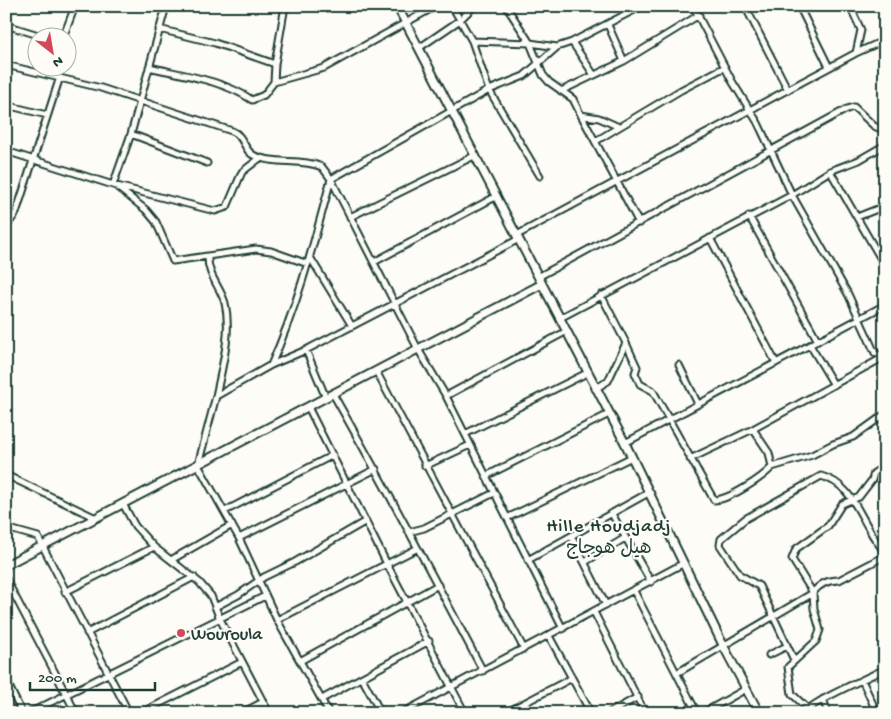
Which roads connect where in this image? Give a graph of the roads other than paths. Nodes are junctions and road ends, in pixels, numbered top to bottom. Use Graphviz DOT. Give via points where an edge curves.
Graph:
graph roads {
  1 [pos="75,6"];
  2 [pos="166,6"];
  3 [pos="286,6"];
  4 [pos="302,6"];
  5 [pos="325,6"];
  6 [pos="397,6"];
  7 [pos="436,6"];
  8 [pos="452,6"];
  9 [pos="474,6"];
  10 [pos="506,6"];
  11 [pos="642,6"];
  12 [pos="693,6"];
  13 [pos="745,6"];
  14 [pos="799,6"];
  15 [pos="850,6"];
  16 [pos="884,6"];
  17 [pos="699,15"];
  18 [pos="460,20"];
  19 [pos="405,21"];
  20 [pos="885,22"];
  21 [pos="6,25"];
  22 [pos="608,25"];
  23 [pos="67,28"];
  24 [pos="159,29"];
  25 [pos="28,32"];
  26 [pos="885,40"];
  27 [pos="472,42"];
  28 [pos="572,42"];
  29 [pos="530,43"];
  30 [pos="557,47"];
  31 [pos="419,48"];
  32 [pos="856,53"];
  33 [pos="624,61"];
  34 [pos="275,64"];
  35 [pos="6,65"];
  36 [pos="149,66"];
  37 [pos="538,66"];
  38 [pos="725,67"];
  39 [pos="829,67"];
  40 [pos="594,75"];
  41 [pos="58,80"];
  42 [pos="274,82"];
  43 [pos="489,90"];
  44 [pos="788,90"];
  45 [pos="561,91"];
  46 [pos="139,100"];
  47 [pos="6,105"];
  48 [pos="453,110"];
  49 [pos="750,110"];
  50 [pos="47,115"];
  51 [pos="581,115"];
  52 [pos="619,127"];
  53 [pos="885,131"];
  54 [pos="131,134"];
  55 [pos="596,141"];
  56 [pos="885,145"];
  57 [pos="6,151"];
  58 [pos="770,152"];
  59 [pos="476,155"];
  60 [pos="260,158"];
  61 [pos="34,159"];
  62 [pos="207,163"];
  63 [pos="830,171"];
  64 [pos="540,176"];
  65 [pos="330,179"];
  66 [pos="615,181"];
  67 [pos="115,186"];
  68 [pos="792,195"];
  69 [pos="497,196"];
  70 [pos="885,206"];
  71 [pos="350,216"];
  72 [pos="750,216"];
  73 [pos="9,217"];
  74 [pos="857,217"];
  75 [pos="638,223"];
  76 [pos="6,227"];
  77 [pos="518,237"];
  78 [pos="710,238"];
  79 [pos="208,256"];
  80 [pos="310,257"];
  81 [pos="374,262"];
  82 [pos="308,264"];
  83 [pos="885,266"];
  84 [pos="538,277"];
  85 [pos="542,284"];
  86 [pos="601,295"];
  87 [pos="395,303"];
  88 [pos="885,304"];
  89 [pos="560,318"];
  90 [pos="861,319"];
  91 [pos="352,326"];
  92 [pos="567,332"];
  93 [pos="818,341"];
  94 [pos="626,343"];
  95 [pos="810,345"];
  96 [pos="418,349"];
  97 [pos="306,350"];
  98 [pos="884,357"];
  99 [pos="776,363"];
  100 [pos="271,365"];
  101 [pos="679,365"];
  102 [pos="376,371"];
  103 [pos="587,373"];
  104 [pos="834,385"];
  105 [pos="595,389"];
  106 [pos="333,394"];
  107 [pos="216,396"];
  108 [pos="446,396"];
  109 [pos="326,398"];
  110 [pos="698,404"];
  111 [pos="308,407"];
  112 [pos="609,414"];
  113 [pos="885,414"];
  114 [pos="668,420"];
  115 [pos="753,429"];
  116 [pos="465,434"];
  117 [pos="625,443"];
  118 [pos="470,445"];
  119 [pos="333,455"];
  120 [pos="632,457"];
  121 [pos="690,459"];
  122 [pos="198,465"];
  123 [pos="425,466"];
  124 [pos="885,466"];
  125 [pos="772,467"];
  126 [pos="376,469"];
  127 [pos="6,475"];
  128 [pos="486,476"];
  129 [pos="348,485"];
  130 [pos="650,492"];
  131 [pos="494,494"];
  132 [pos="853,499"];
  133 [pos="123,504"];
  134 [pos="225,511"];
  135 [pos="452,514"];
  136 [pos="612,514"];
  137 [pos="96,518"];
  138 [pos="507,518"];
  139 [pos="366,521"];
  140 [pos="232,525"];
  141 [pos="6,528"];
  142 [pos="409,532"];
  143 [pos="571,536"];
  144 [pos="239,538"];
  145 [pos="625,538"];
  146 [pos="43,546"];
  147 [pos="154,548"];
  148 [pos="416,549"];
  149 [pos="885,552"];
  150 [pos="885,556"];
  151 [pos="171,560"];
  152 [pos="528,560"];
  153 [pos="585,562"];
  154 [pos="684,563"];
  155 [pos="387,564"];
  156 [pos="6,565"];
  157 [pos="194,577"];
  158 [pos="6,580"];
  159 [pos="258,581"];
  160 [pos="650,582"];
  161 [pos="438,586"];
  162 [pos="634,591"];
  163 [pos="65,592"];
  164 [pos="813,593"];
  165 [pos="265,596"];
  166 [pos="409,603"];
  167 [pos="606,605"];
  168 [pos="215,607"];
  169 [pos="594,612"];
  170 [pos="772,617"];
  171 [pos="220,619"];
  172 [pos="277,620"];
  173 [pos="563,629"];
  174 [pos="87,633"];
  175 [pos="549,636"];
  176 [pos="429,641"];
  177 [pos="786,646"];
  178 [pos="724,648"];
  179 [pos="524,650"];
  180 [pos="769,655"];
  181 [pos="794,660"];
  182 [pos="300,661"];
  183 [pos="242,662"];
  184 [pos="483,671"];
  185 [pos="884,671"];
  186 [pos="677,673"];
  187 [pos="108,674"];
  188 [pos="362,678"];
  189 [pos="572,678"];
  190 [pos="6,680"];
  191 [pos="862,680"];
  192 [pos="452,687"];
  193 [pos="746,688"];
  194 [pos="66,694"];
  195 [pos="638,696"];
  196 [pos="322,699"];
  197 [pos="823,699"];
  198 [pos="263,702"];
  199 [pos="806,710"];
  200 [pos="22,713"];
  201 [pos="30,713"];
  202 [pos="76,713"];
  203 [pos="128,713"];
  204 [pos="141,713"];
  205 [pos="242,713"];
  206 [pos="269,713"];
  207 [pos="330,713"];
  208 [pos="381,713"];
  209 [pos="402,713"];
  210 [pos="466,713"];
  211 [pos="505,713"];
  212 [pos="591,713"];
  213 [pos="609,713"];
  214 [pos="645,713"];
  215 [pos="697,713"];
  216 [pos="703,713"];
  217 [pos="759,713"];
  218 [pos="828,713"];
  219 [pos="878,713"];
  1 -- 23 [label="street"];
  2 -- 24 [label="street"];
  3 -- 34 [label="street"];
  4 -- 5 [label="street"];
  6 -- 19 [label="street"];
  7 -- 19 [label="street"];
  8 -- 18 [label="street"];
  9 -- 18 [label="street"];
  10 -- 29 [label="street"];
  11 -- 22 [label="street"];
  12 -- 17 [label="street"];
  13 -- 44 [label="street"];
  14 -- 39 [label="street"];
  15 -- 32 [label="street" via="861,30"];
  16 -- 20 [label="street"];
  17 -- 33 [label="street"];
  17 -- 38 [label="street"];
  18 -- 27 [label="street"];
  18 -- 31 [label="street"];
  19 -- 31 [label="street"];
  19 -- 42 [label="street" via="324,68"];
  21 -- 25 [label="street"];
  22 -- 28 [label="street"];
  22 -- 33 [label="street"];
  24 -- 34 [label="street" via="215,43"];
  24 -- 36 [label="street"];
  26 -- 32 [label="street"];
  27 -- 29 [label="street"];
  27 -- 43 [label="street"];
  28 -- 30 [label="street"];
  28 -- 40 [label="street"];
  29 -- 30 [label="street"];
  29 -- 37 [label="street"];
  30 -- 37 [label="street"];
  31 -- 48 [label="street"];
  32 -- 39 [label="street"];
  33 -- 40 [label="street"];
  34 -- 42 [label="street"];
  35 -- 41 [label="street"];
  36 -- 42 [label="street" via="214,82 252,100 264,95"];
  36 -- 46 [label="street"];
  37 -- 43 [label="street" via="524,76"];
  37 -- 45 [label="street" via="549,82"];
  38 -- 49 [label="street"];
  38 -- 52 [label="street"];
  39 -- 44 [label="street"];
  40 -- 45 [label="street"];
  41 -- 46 [label="street" via="101,88"];
  41 -- 50 [label="street"];
  43 -- 48 [label="street"];
  43 -- 64 [label="street"];
  44 -- 49 [label="street"];
  45 -- 51 [label="street" via="573,99"];
  46 -- 54 [label="street"];
  46 -- 60 [label="street" via="237,133 249,153"];
  47 -- 50 [label="street"];
  48 -- 59 [label="street"];
  48 -- 65 [label="street"];
  49 -- 58 [label="street"];
  49 -- 66 [label="street"];
  50 -- 61 [label="street"];
  51 -- 52 [label="street" via="599,118"];
  51 -- 55 [label="street"];
  52 -- 55 [label="street"];
  53 -- 58 [label="street" via="874,126 854,107"];
  54 -- 62 [label="street"];
  54 -- 67 [label="street"];
  55 -- 66 [label="street"];
  56 -- 63 [label="street"];
  57 -- 61 [label="street"];
  58 -- 68 [label="street"];
  58 -- 75 [label="street"];
  59 -- 69 [label="street"];
  59 -- 71 [label="street"];
  60 -- 65 [label="street" via="319,166"];
  60 -- 67 [label="street" via="242,172 230,203 219,211"];
  61 -- 67 [label="street"];
  61 -- 73 [label="street" via="16,213"];
  63 -- 68 [label="street"];
  63 -- 74 [label="street"];
  65 -- 71 [label="street"];
  65 -- 80 [label="street"];
  66 -- 75 [label="street"];
  66 -- 77 [label="street"];
  67 -- 79 [label="street" via="156,222 173,261"];
  68 -- 72 [label="street"];
  68 -- 90 [label="street"];
  69 -- 77 [label="street"];
  69 -- 81 [label="street"];
  70 -- 74 [label="street"];
  71 -- 81 [label="street"];
  72 -- 78 [label="street"];
  72 -- 93 [label="street"];
  73 -- 76 [label="street"];
  74 -- 83 [label="street"];
  75 -- 84 [label="street"];
  77 -- 84 [label="street"];
  77 -- 87 [label="street"];
  78 -- 86 [label="street"];
  78 -- 99 [label="street"];
  79 -- 82 [label="street" via="256,249"];
  79 -- 107 [label="street" via="208,267 225,303 227,331"];
  80 -- 82 [label="street"];
  80 -- 91 [label="street"];
  81 -- 87 [label="street"];
  82 -- 100 [label="street"];
  84 -- 85 [label="street"];
  85 -- 89 [label="street"];
  85 -- 96 [label="street"];
  86 -- 89 [label="street"];
  86 -- 94 [label="street"];
  87 -- 91 [label="street"];
  87 -- 96 [label="street"];
  88 -- 90 [label="street"];
  89 -- 92 [label="street"];
  90 -- 93 [label="street"];
  90 -- 98 [label="street" via="875,353"];
  91 -- 97 [label="street"];
  92 -- 103 [label="street"];
  92 -- 108 [label="street"];
  93 -- 95 [label="street"];
  94 -- 105 [label="street" via="608,380"];
  94 -- 114 [label="street" via="637,367 635,373 640,384 653,391"];
  95 -- 99 [label="street"];
  95 -- 104 [label="street"];
  96 -- 102 [label="street"];
  96 -- 108 [label="street"];
  97 -- 100 [label="street"];
  97 -- 109 [label="street"];
  98 -- 104 [label="street"];
  99 -- 110 [label="street"];
  100 -- 107 [label="street"];
  101 -- 110 [label="street"];
  102 -- 106 [label="street"];
  102 -- 123 [label="street"];
  103 -- 105 [label="street"];
  103 -- 116 [label="street"];
  104 -- 115 [label="street"];
  105 -- 112 [label="street"];
  106 -- 109 [label="street"];
  106 -- 126 [label="street"];
  107 -- 122 [label="street"];
  108 -- 116 [label="street"];
  109 -- 111 [label="street"];
  110 -- 114 [label="street"];
  111 -- 119 [label="street"];
  111 -- 122 [label="street"];
  112 -- 117 [label="street"];
  112 -- 128 [label="street"];
  113 -- 125 [label="street" via="853,437 812,455"];
  114 -- 117 [label="street"];
  114 -- 121 [label="street"];
  115 -- 121 [label="street"];
  115 -- 125 [label="street" via="768,453"];
  116 -- 118 [label="street"];
  117 -- 120 [label="street"];
  118 -- 123 [label="street"];
  118 -- 128 [label="street"];
  119 -- 129 [label="street"];
  119 -- 134 [label="street"];
  120 -- 130 [label="street"];
  120 -- 138 [label="street"];
  121 -- 125 [label="street" via="714,500 722,500"];
  122 -- 133 [label="street"];
  122 -- 134 [label="street"];
  123 -- 135 [label="street"];
  124 -- 132 [label="street" via="874,473 865,492"];
  126 -- 129 [label="street"];
  126 -- 142 [label="street"];
  127 -- 137 [label="street"];
  128 -- 131 [label="street"];
  129 -- 139 [label="street"];
  129 -- 144 [label="street"];
  130 -- 136 [label="street"];
  130 -- 154 [label="street"];
  131 -- 135 [label="street"];
  131 -- 138 [label="street"];
  132 -- 149 [label="street" via="870,532"];
  132 -- 164 [label="street" via="842,504 828,526 792,554"];
  132 -- 170 [label="street" via="844,487 817,477 745,519 721,539 722,547 740,575 759,586"];
  133 -- 137 [label="street"];
  133 -- 147 [label="street" via="135,526"];
  134 -- 140 [label="street"];
  135 -- 142 [label="street"];
  135 -- 179 [label="street"];
  136 -- 143 [label="street"];
  136 -- 145 [label="street"];
  137 -- 146 [label="street"];
  138 -- 152 [label="street"];
  139 -- 155 [label="street"];
  139 -- 159 [label="street"];
  140 -- 144 [label="street"];
  140 -- 151 [label="street"];
  141 -- 146 [label="street" via="38,537"];
  142 -- 148 [label="street"];
  143 -- 152 [label="street"];
  143 -- 153 [label="street"];
  144 -- 159 [label="street"];
  145 -- 153 [label="street"];
  145 -- 160 [label="street"];
  146 -- 156 [label="street"];
  146 -- 163 [label="street"];
  147 -- 151 [label="street"];
  147 -- 163 [label="street"];
  148 -- 155 [label="street"];
  148 -- 161 [label="street"];
  150 -- 164 [label="street" via="839,580 831,580"];
  151 -- 157 [label="street"];
  152 -- 173 [label="street"];
  153 -- 167 [label="street"];
  154 -- 160 [label="street"];
  154 -- 178 [label="street"];
  155 -- 166 [label="street"];
  155 -- 172 [label="street"];
  157 -- 168 [label="street" via="207,590"];
  157 -- 174 [label="street"];
  158 -- 194 [label="street"];
  159 -- 165 [label="street"];
  159 -- 168 [label="street"];
  160 -- 162 [label="street"];
  161 -- 166 [label="street"];
  161 -- 184 [label="street"];
  162 -- 167 [label="street"];
  162 -- 186 [label="street"];
  163 -- 174 [label="street"];
  164 -- 170 [label="street"];
  164 -- 181 [label="street" via="820,630 816,641"];
  165 -- 171 [label="street"];
  165 -- 172 [label="street"];
  166 -- 176 [label="street"];
  166 -- 182 [label="street"];
  167 -- 169 [label="street"];
  168 -- 171 [label="street"];
  169 -- 173 [label="street"];
  169 -- 195 [label="street"];
  170 -- 177 [label="street"];
  170 -- 178 [label="street"];
  171 -- 183 [label="street"];
  171 -- 187 [label="street"];
  172 -- 182 [label="street"];
  173 -- 175 [label="street"];
  174 -- 187 [label="street"];
  175 -- 179 [label="street"];
  175 -- 189 [label="street"];
  176 -- 188 [label="street"];
  176 -- 192 [label="street"];
  177 -- 180 [label="street"];
  177 -- 181 [label="street"];
  178 -- 186 [label="street"];
  178 -- 193 [label="street"];
  179 -- 184 [label="street"];
  181 -- 199 [label="street" via="788,667 792,694"];
  182 -- 196 [label="street"];
  183 -- 198 [label="street"];
  183 -- 204 [label="street"];
  184 -- 192 [label="street"];
  185 -- 191 [label="street"];
  186 -- 215 [label="street"];
  187 -- 194 [label="street"];
  187 -- 203 [label="street"];
  188 -- 196 [label="street"];
  188 -- 208 [label="street"];
  189 -- 211 [label="street"];
  189 -- 212 [label="street"];
  190 -- 200 [label="street"];
  191 -- 197 [label="street"];
  191 -- 219 [label="street"];
  192 -- 209 [label="street"];
  192 -- 210 [label="street"];
  193 -- 216 [label="street"];
  193 -- 217 [label="street"];
  194 -- 201 [label="street"];
  194 -- 202 [label="street"];
  195 -- 213 [label="street"];
  195 -- 214 [label="street"];
  196 -- 207 [label="street"];
  197 -- 199 [label="street"];
  197 -- 218 [label="street"];
  198 -- 205 [label="street"];
  198 -- 206 [label="street"];
}
